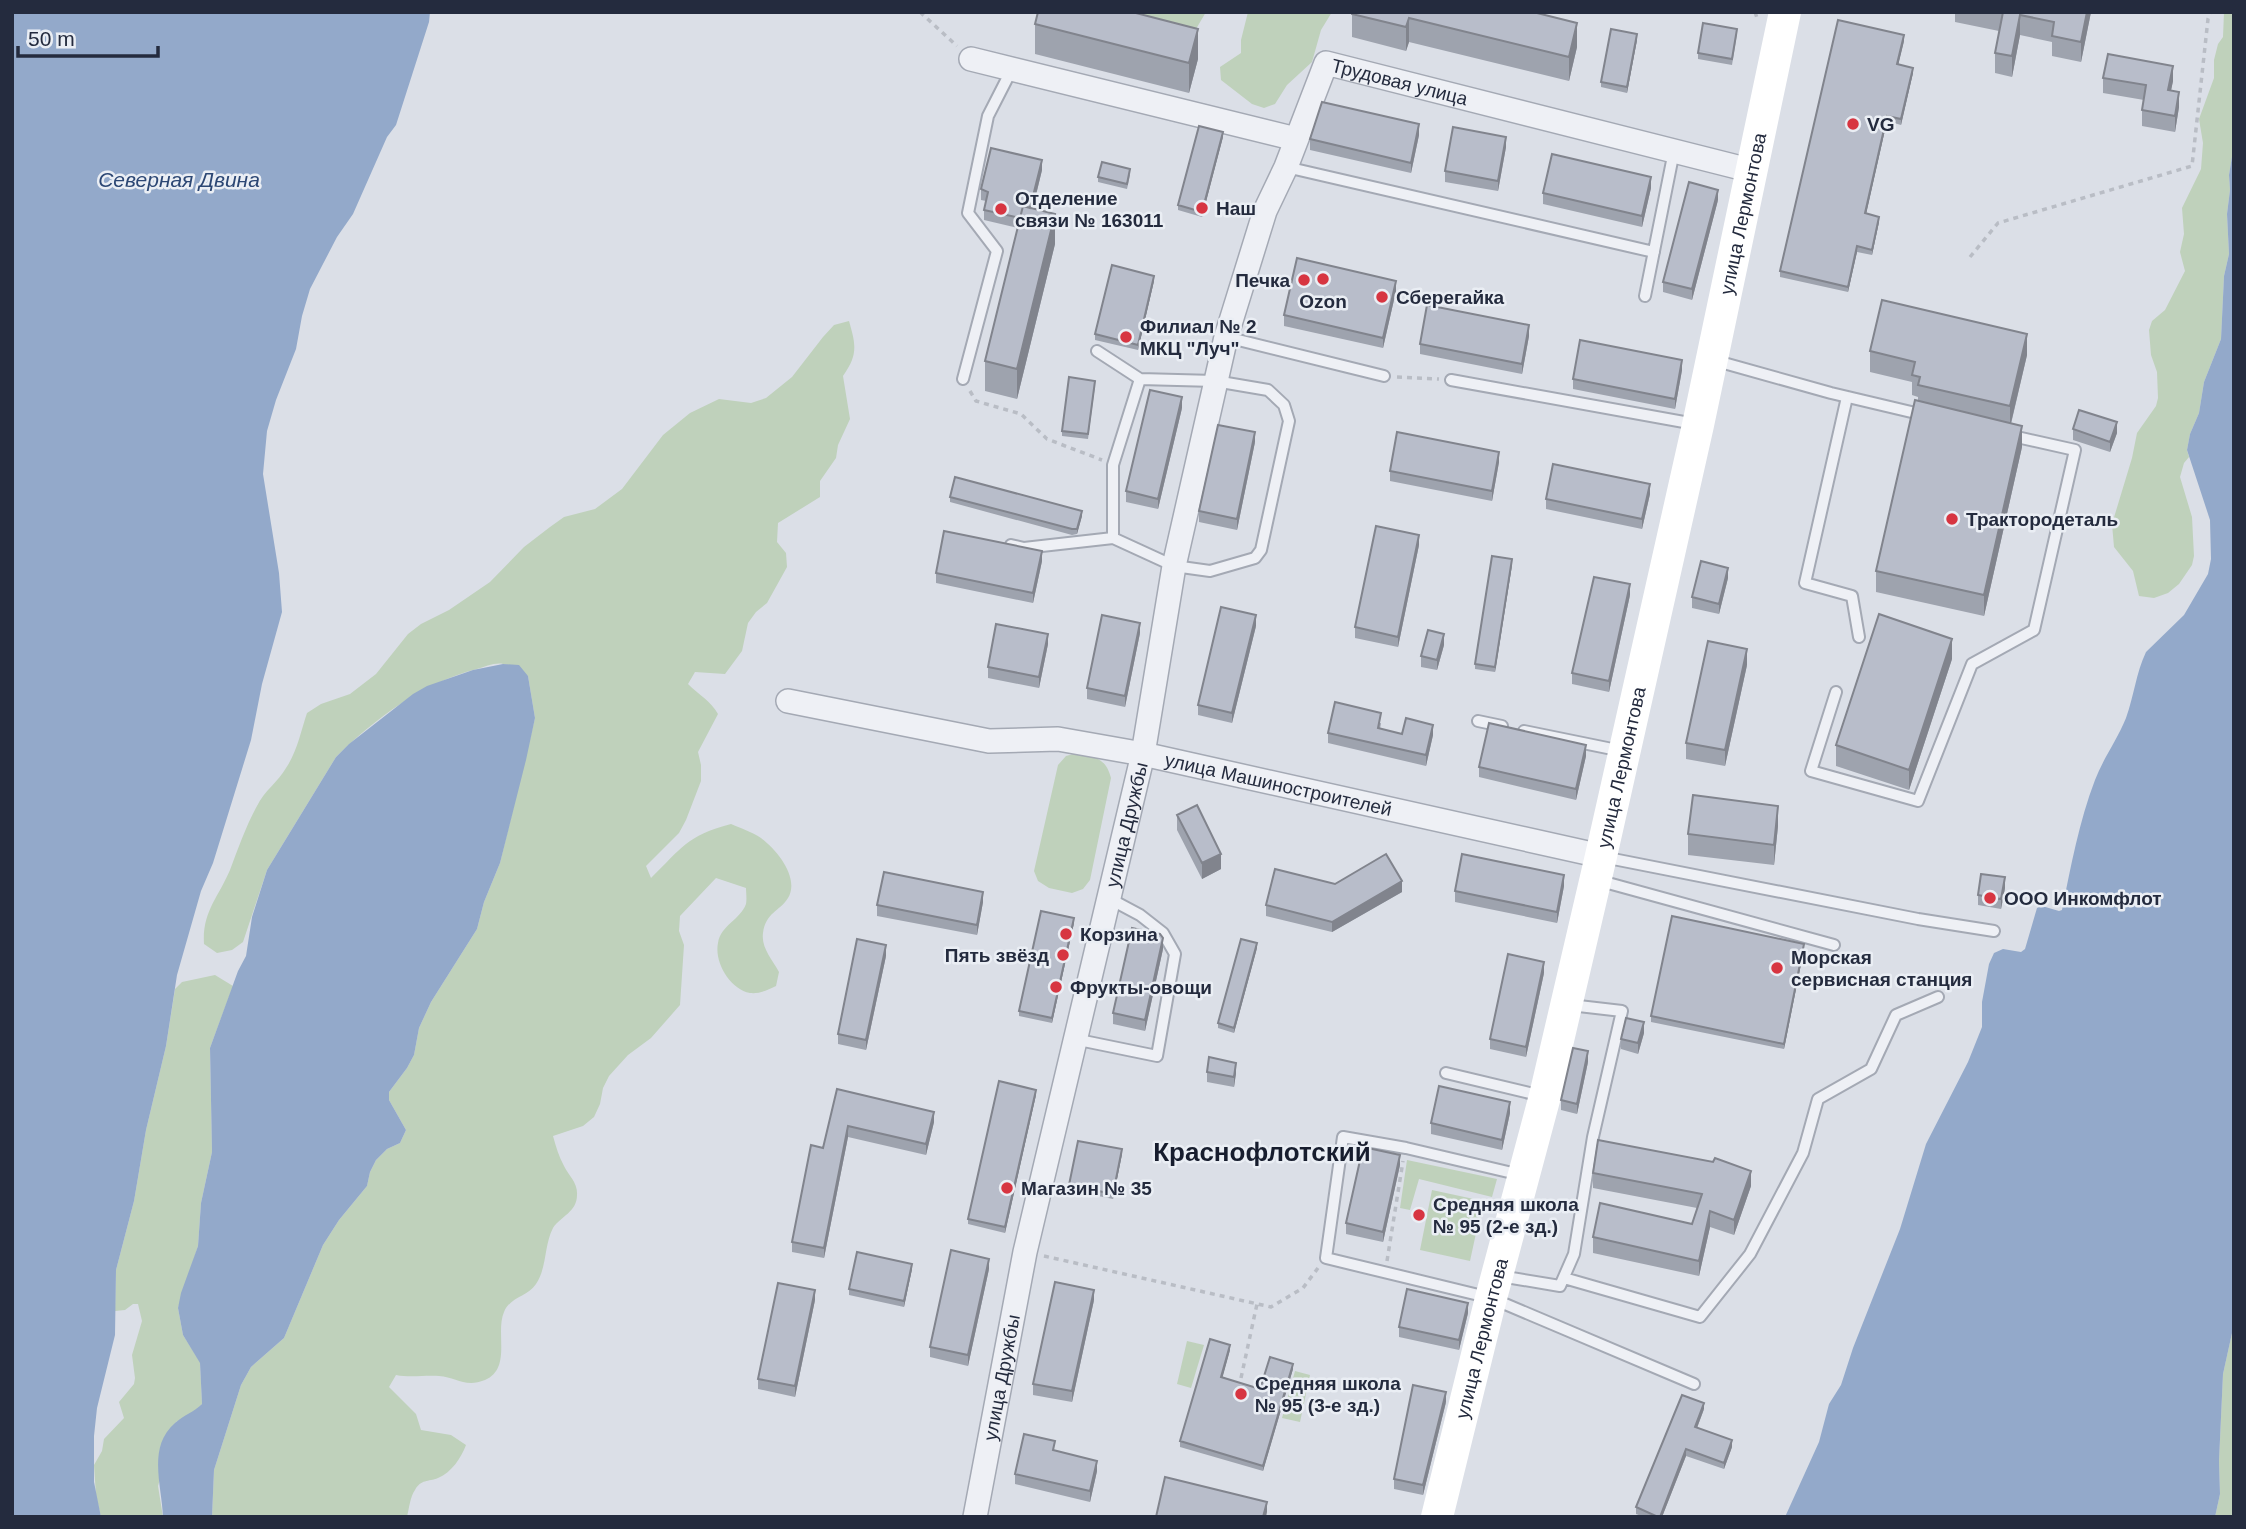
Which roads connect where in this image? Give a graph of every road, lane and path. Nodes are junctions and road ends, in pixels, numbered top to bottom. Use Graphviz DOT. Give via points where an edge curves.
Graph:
graph roads {
  1 [pos="920,12"];
  2 [pos="1785,12"];
  3 [pos="2211,12"];
  4 [pos="971,59"];
  5 [pos="1012,69"];
  6 [pos="1296,139"];
  7 [pos="1674,151"];
  8 [pos="1286,167"];
  9 [pos="1753,171"];
  10 [pos="1654,252"];
  11 [pos="1970,257"];
  12 [pos="1645,296"];
  13 [pos="1226,337"];
  14 [pos="1097,351"];
  15 [pos="1712,360"];
  16 [pos="1384,376"];
  17 [pos="963,379"];
  18 [pos="1140,379"];
  19 [pos="1451,380"];
  20 [pos="1216,381"];
  21 [pos="1847,397"];
  22 [pos="1941,419"];
  23 [pos="1698,425"];
  24 [pos="1995,432"];
  25 [pos="1113,465"];
  26 [pos="1113,538"];
  27 [pos="998,542"];
  28 [pos="1174,566"];
  29 [pos="1858,637"];
  30 [pos="1836,692"];
  31 [pos="788,701"];
  32 [pos="1478,721"];
  33 [pos="1624,752"];
  34 [pos="1143,754"];
  35 [pos="1598,868"];
  36 [pos="1110,899"];
  37 [pos="1994,931"];
  38 [pos="1834,944"];
  39 [pos="1938,998"];
  40 [pos="1566,1004"];
  41 [pos="1074,1039"];
  42 [pos="1446,1073"];
  43 [pos="1545,1096"];
  44 [pos="1406,1148"];
  45 [pos="1523,1176"];
  46 [pos="1025,1252"];
  47 [pos="1326,1258"];
  48 [pos="1384,1273"];
  49 [pos="1564,1278"];
  50 [pos="1494,1286"];
  51 [pos="1257,1304"];
  52 [pos="1241,1378"];
  53 [pos="1694,1384"];
  54 [pos="975,1517"];
  55 [pos="1437,1517"];
  1 -- 4 [label="path"];
  2 -- 9 [label="street, улица Лермонтова"];
  3 -- 11 [label="path" via="2192,166 1998,223"];
  4 -- 5 [label="street"];
  5 -- 6 [label="street"];
  5 -- 17 [label="lane" via="988,116 968,213 997,251"];
  6 -- 7 [label="street, Трудовая улица" via="1326,63"];
  6 -- 8 [label="street, улица Дружбы"];
  7 -- 9 [label="street, Трудовая улица"];
  7 -- 10 [label="lane"];
  8 -- 10 [label="lane"];
  8 -- 13 [label="street, улица Дружбы" via="1265,211"];
  9 -- 15 [label="street, улица Лермонтова"];
  10 -- 12 [label="lane"];
  13 -- 16 [label="lane"];
  13 -- 20 [label="street, улица Дружбы"];
  14 -- 18 [label="lane"];
  15 -- 21 [label="lane"];
  15 -- 23 [label="street, улица Лермонтова"];
  16 -- 19 [label="path"];
  17 -- 25 [label="path" via="976,401 1021,414 1047,439"];
  18 -- 20 [label="lane"];
  18 -- 25 [label="lane"];
  19 -- 23 [label="lane"];
  20 -- 28 [label="street, улица Дружбы"];
  20 -- 28 [label="lane" via="1268,390 1284,405 1289,421 1261,550 1255,558 1210,571"];
  21 -- 22 [label="lane"];
  21 -- 29 [label="lane" via="1805,583 1852,596"];
  23 -- 33 [label="street, улица Лермонтова"];
  24 -- 30 [label="lane" via="2075,450 2034,630 1972,664 1918,801 1811,771"];
  25 -- 26 [label="lane"];
  26 -- 27 [label="lane" via="1024,548"];
  26 -- 28 [label="lane"];
  28 -- 34 [label="street, улица Дружбы"];
  31 -- 34 [label="street, улица Машиностроителей" via="989,741 1058,738"];
  32 -- 33 [label="lane"];
  33 -- 35 [label="street, улица Лермонтова"];
  34 -- 35 [label="street, улица Машиностроителей"];
  34 -- 36 [label="street, улица Дружбы"];
  35 -- 37 [label="lane"];
  35 -- 38 [label="lane"];
  35 -- 40 [label="street, улица Лермонтова"];
  36 -- 41 [label="street, улица Дружбы"];
  36 -- 41 [label="lane" via="1163,933 1175,954 1157,1056"];
  39 -- 49 [label="lane" via="1896,1015 1871,1069 1818,1099 1803,1153 1750,1254 1700,1317"];
  40 -- 43 [label="street, улица Лермонтова"];
  40 -- 49 [label="lane" via="1622,1011 1593,1137 1574,1254"];
  41 -- 46 [label="street, улица Дружбы"];
  42 -- 43 [label="lane"];
  43 -- 45 [label="street, улица Лермонтова"];
  44 -- 45 [label="lane"];
  44 -- 47 [label="lane" via="1343,1137"];
  44 -- 48 [label="path"];
  45 -- 50 [label="street, улица Лермонтова"];
  46 -- 51 [label="path"];
  46 -- 54 [label="street, улица Дружбы"];
  47 -- 48 [label="lane"];
  47 -- 51 [label="path" via="1303,1288 1271,1307"];
  48 -- 50 [label="lane"];
  49 -- 50 [label="lane" via="1560,1286"];
  50 -- 53 [label="lane"];
  50 -- 55 [label="street, улица Лермонтова"];
  51 -- 52 [label="path"];
}
